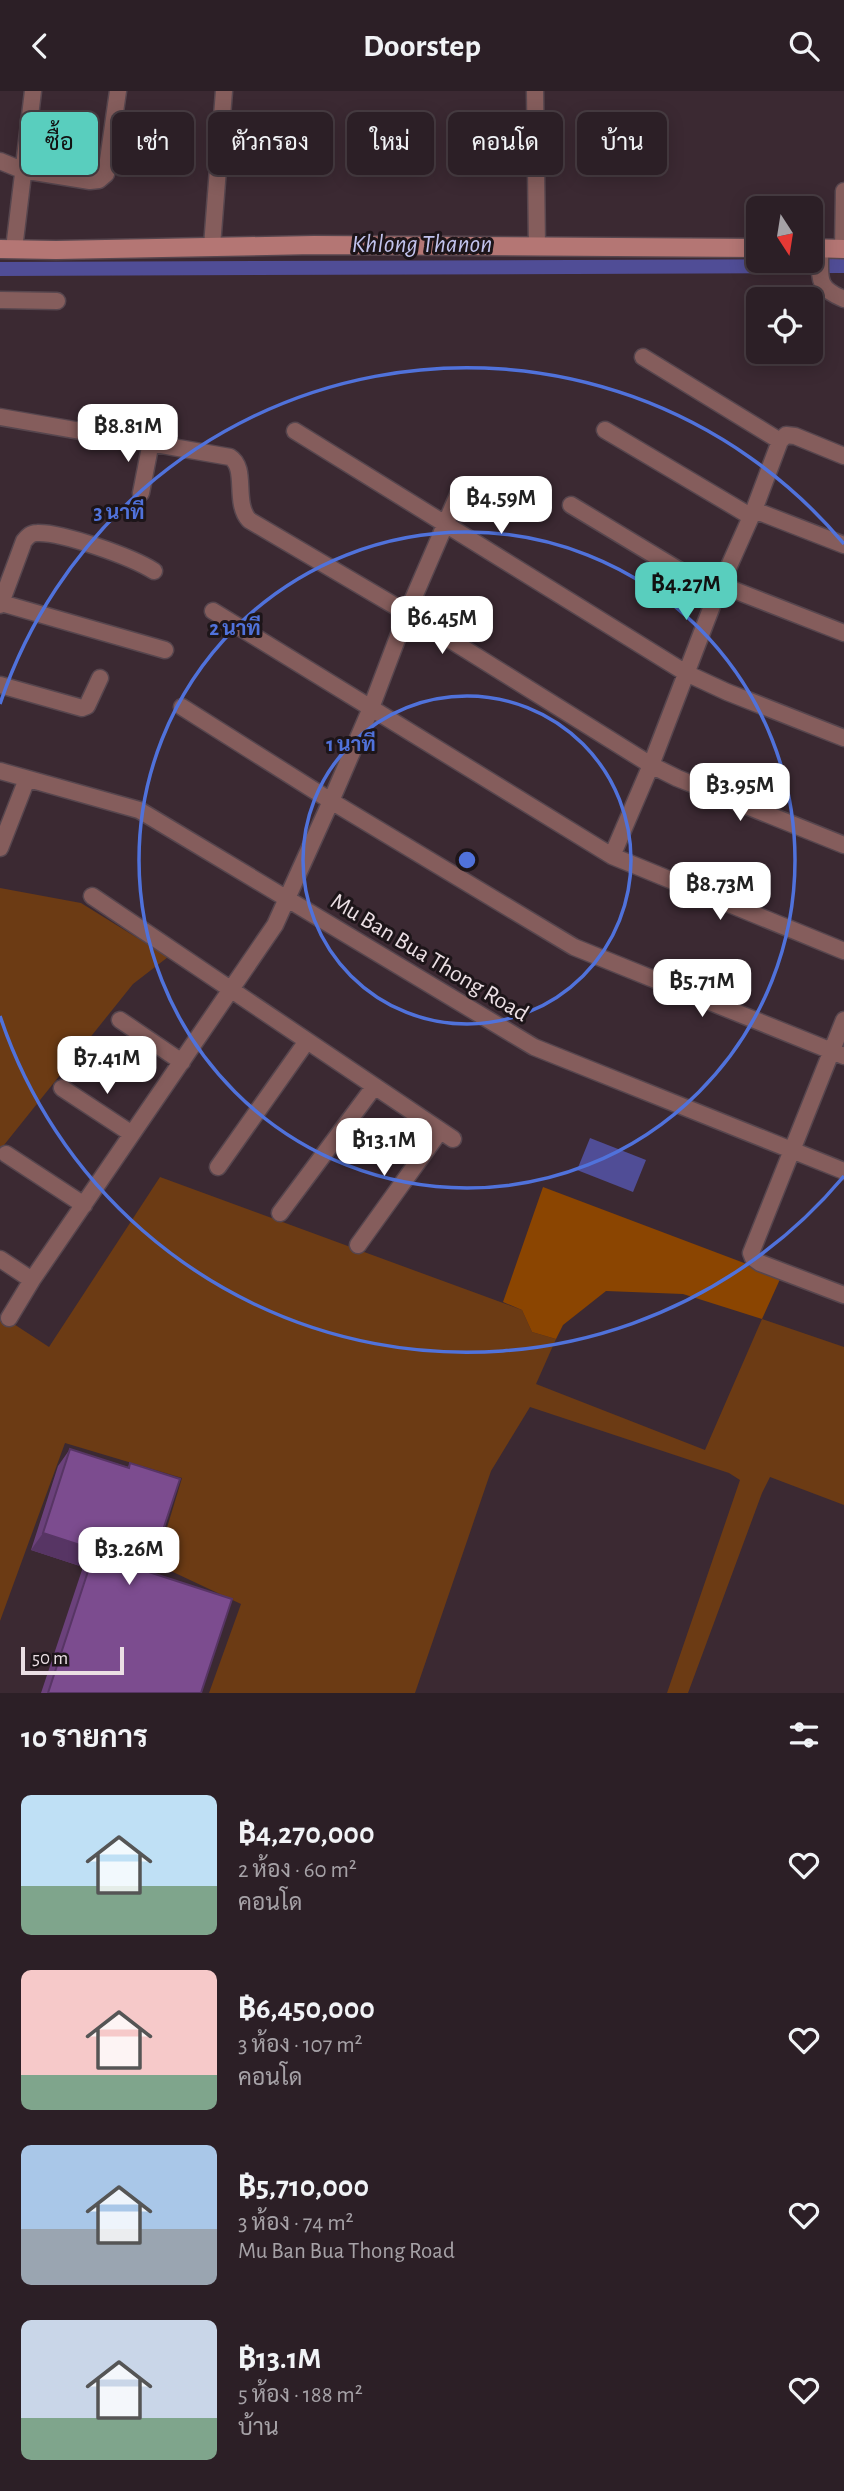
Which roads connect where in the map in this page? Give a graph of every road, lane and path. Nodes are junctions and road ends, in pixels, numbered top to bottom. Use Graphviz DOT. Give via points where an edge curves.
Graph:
graph roads {
  1 [pos="33,91"];
  2 [pos="118,91"];
  3 [pos="224,91"];
  4 [pos="535,91"];
  5 [pos="30,112"];
  6 [pos="0,161"];
  7 [pos="21,170"];
  8 [pos="21,175"];
  9 [pos="53,175"];
  10 [pos="844,191"];
  11 [pos="212,246"];
  12 [pos="537,247"];
  13 [pos="746,248"];
  14 [pos="7,249"];
  15 [pos="843,249"];
  16 [pos="823,252"];
  17 [pos="820,273"];
  18 [pos="844,299"];
  19 [pos="0,300"];
  20 [pos="57,301"];
  21 [pos="643,357"];
  22 [pos="0,417"];
  23 [pos="605,430"];
  24 [pos="295,431"];
  25 [pos="780,441"];
  26 [pos="151,442"];
  27 [pos="844,456"];
  28 [pos="461,488"];
  29 [pos="141,493"];
  30 [pos="571,505"];
  31 [pos="752,513"];
  32 [pos="446,524"];
  33 [pos="844,545"];
  34 [pos="154,571"];
  35 [pos="719,589"];
  36 [pos="0,604"];
  37 [pos="213,611"];
  38 [pos="407,613"];
  39 [pos="844,633"];
  40 [pos="165,650"];
  41 [pos="686,673"];
  42 [pos="100,678"];
  43 [pos="0,685"];
  44 [pos="182,708"];
  45 [pos="370,708"];
  46 [pos="844,738"];
  47 [pos="651,765"];
  48 [pos="0,771"];
  49 [pos="27,779"];
  50 [pos="331,801"];
  51 [pos="844,845"];
  52 [pos="0,848"];
  53 [pos="612,856"];
  54 [pos="92,896"];
  55 [pos="287,898"];
  56 [pos="844,951"];
  57 [pos="231,989"];
  58 [pos="120,1020"];
  59 [pos="844,1020"];
  60 [pos="307,1041"];
  61 [pos="837,1053"];
  62 [pos="182,1062"];
  63 [pos="374,1087"];
  64 [pos="62,1088"];
  65 [pos="132,1134"];
  66 [pos="791,1150"];
  67 [pos="6,1154"];
  68 [pos="218,1167"];
  69 [pos="844,1171"];
  70 [pos="83,1205"];
  71 [pos="280,1213"];
  72 [pos="358,1245"];
  73 [pos="0,1259"];
  74 [pos="32,1280"];
  75 [pos="844,1295"];
  76 [pos="9,1318"];
  1 -- 5 [label="street"];
  2 -- 9 [label="street" via="106,174 90,181"];
  3 -- 11 [label="street"];
  4 -- 12 [label="street"];
  6 -- 7 [label="street"];
  8 -- 14 [label="street"];
  10 -- 15 [label="street"];
  11 -- 12 [label="street"];
  11 -- 14 [label="street"];
  12 -- 13 [label="street"];
  15 -- 16 [label="street"];
  17 -- 18 [label="street" via="825,290"];
  19 -- 20 [label="street"];
  21 -- 25 [label="street"];
  22 -- 26 [label="street"];
  23 -- 31 [label="street"];
  24 -- 32 [label="street"];
  25 -- 27 [label="street" via="786,435 795,436"];
  25 -- 31 [label="street"];
  26 -- 29 [label="street"];
  26 -- 38 [label="street" via="234,459 241,508 248,520"];
  28 -- 32 [label="street"];
  30 -- 35 [label="street"];
  31 -- 33 [label="street"];
  31 -- 35 [label="street"];
  32 -- 38 [label="street"];
  32 -- 41 [label="street"];
  34 -- 36 [label="street" via="126,556 37,533 24,541"];
  35 -- 39 [label="street"];
  35 -- 41 [label="street"];
  36 -- 40 [label="street"];
  37 -- 45 [label="street"];
  38 -- 45 [label="street"];
  38 -- 47 [label="street"];
  41 -- 46 [label="street"];
  41 -- 47 [label="street"];
  42 -- 43 [label="street" via="82,708"];
  44 -- 50 [label="street"];
  45 -- 50 [label="street"];
  45 -- 53 [label="street"];
  47 -- 51 [label="street"];
  47 -- 53 [label="street"];
  48 -- 49 [label="street, Mu Ban Bua Thong Road"];
  49 -- 52 [label="street"];
  49 -- 55 [label="street, Mu Ban Bua Thong Road" via="139,810"];
  50 -- 55 [label="street"];
  50 -- 61 [label="street" via="574,947"];
  53 -- 56 [label="street"];
  54 -- 57 [label="street"];
  55 -- 57 [label="street" via="275,925"];
  55 -- 66 [label="street, Mu Ban Bua Thong Road" via="534,1047"];
  57 -- 60 [label="street"];
  57 -- 62 [label="street"];
  58 -- 62 [label="street"];
  59 -- 61 [label="street"];
  60 -- 63 [label="street"];
  60 -- 68 [label="street"];
  61 -- 66 [label="street"];
  62 -- 65 [label="street"];
  63 -- 71 [label="street"];
  63 -- 72 [label="street" via="446,1135"];
  64 -- 65 [label="street"];
  65 -- 70 [label="street"];
  66 -- 69 [label="street, Mu Ban Bua Thong Road"];
  66 -- 75 [label="street" via="753,1247 753,1258"];
  67 -- 70 [label="street"];
  70 -- 74 [label="street"];
  73 -- 74 [label="street"];
  74 -- 76 [label="street"];
}
